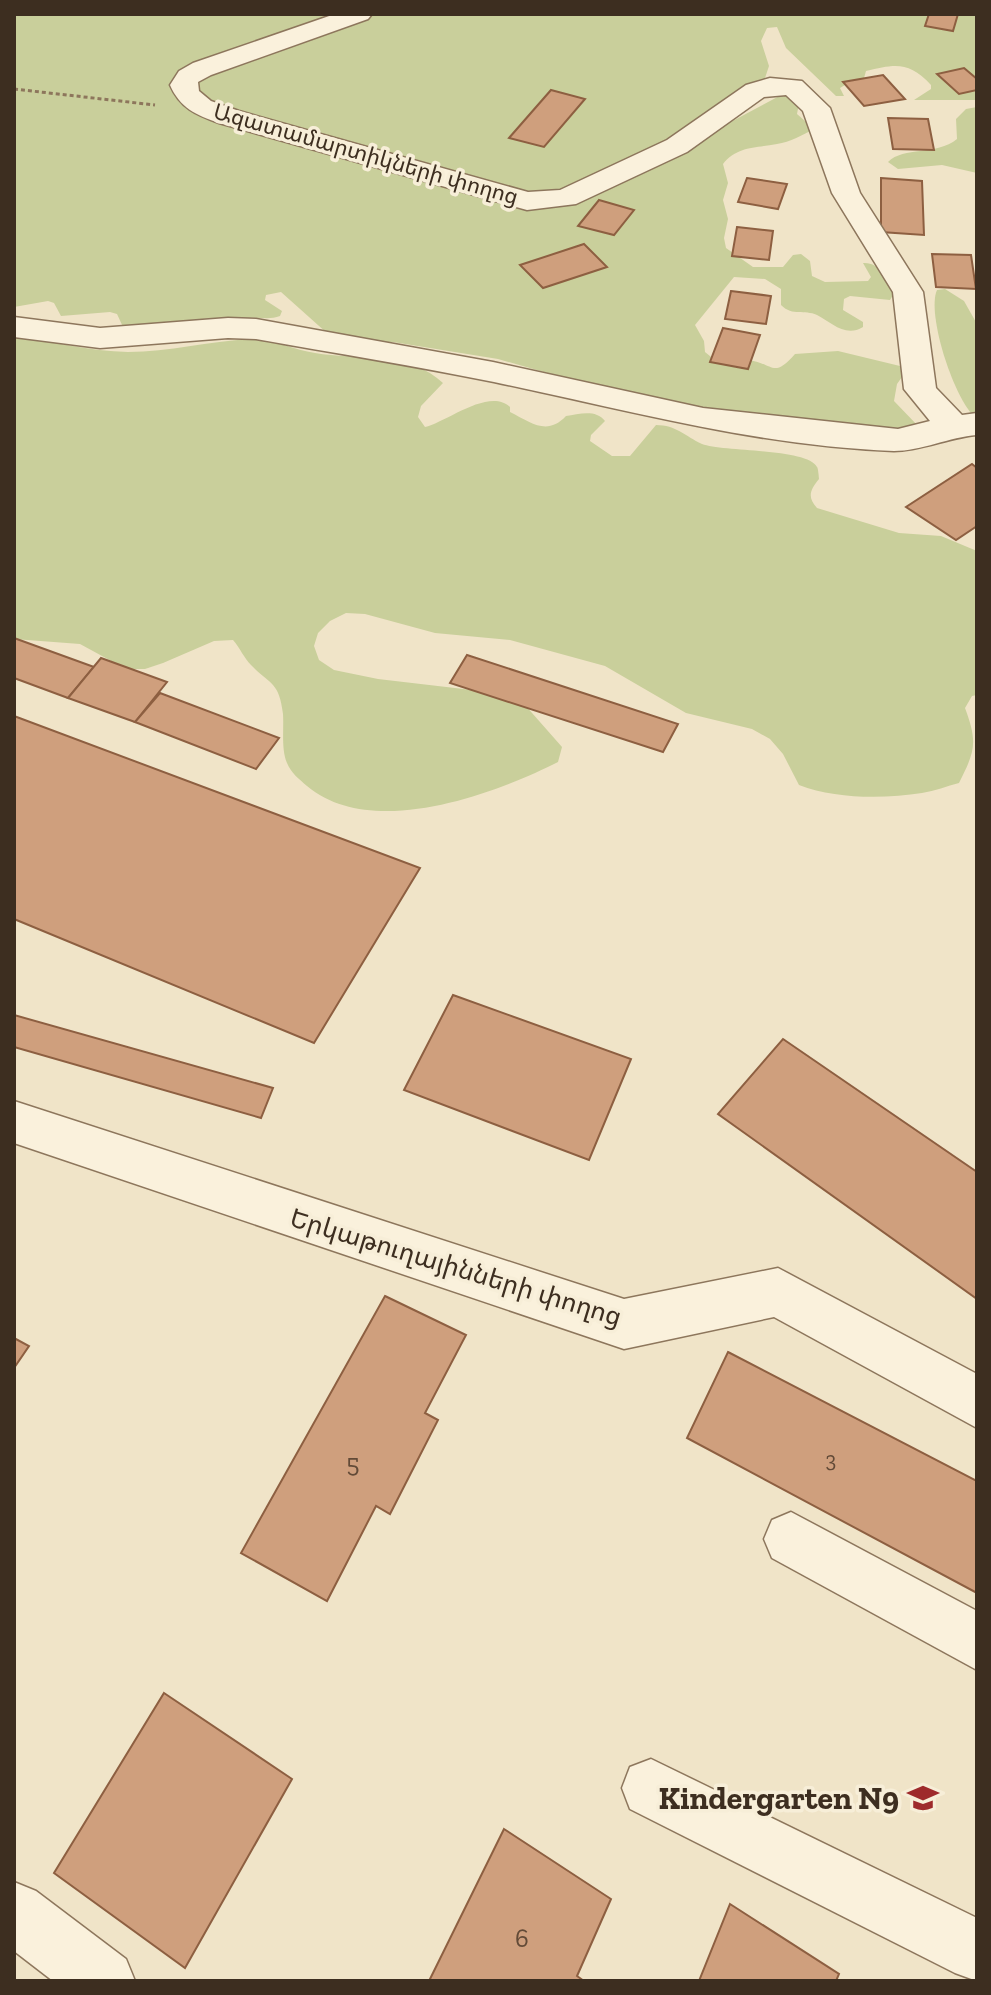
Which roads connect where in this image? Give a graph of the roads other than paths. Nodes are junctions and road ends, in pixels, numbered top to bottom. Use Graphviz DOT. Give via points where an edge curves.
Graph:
graph roads {
  1 [pos="359,14"];
  2 [pos="14,327"];
  3 [pos="966,425"];
  4 [pos="14,1122"];
  5 [pos="977,1402"];
  6 [pos="791,1539"];
  7 [pos="977,1642"];
  8 [pos="651,1788"];
  9 [pos="14,1913"];
  10 [pos="977,1951"];
  11 [pos="93,1978"];
  1 -- 3 [label="street, Ազատամարտիկների փողոց" via="195,73 183,85 196,105 497,195 544,201 566,198 677,146 755,91 793,87 816,108 846,193 908,292 920,389 932,406"];
  2 -- 3 [label="street" via="100,338 256,329 764,428 898,440"];
  4 -- 5 [label="street, Երկաթուղայինների փողոց" via="624,1324 778,1292"];
  6 -- 7 [label="street"];
  8 -- 10 [label="street"];
  9 -- 11 [label="street"];
}
